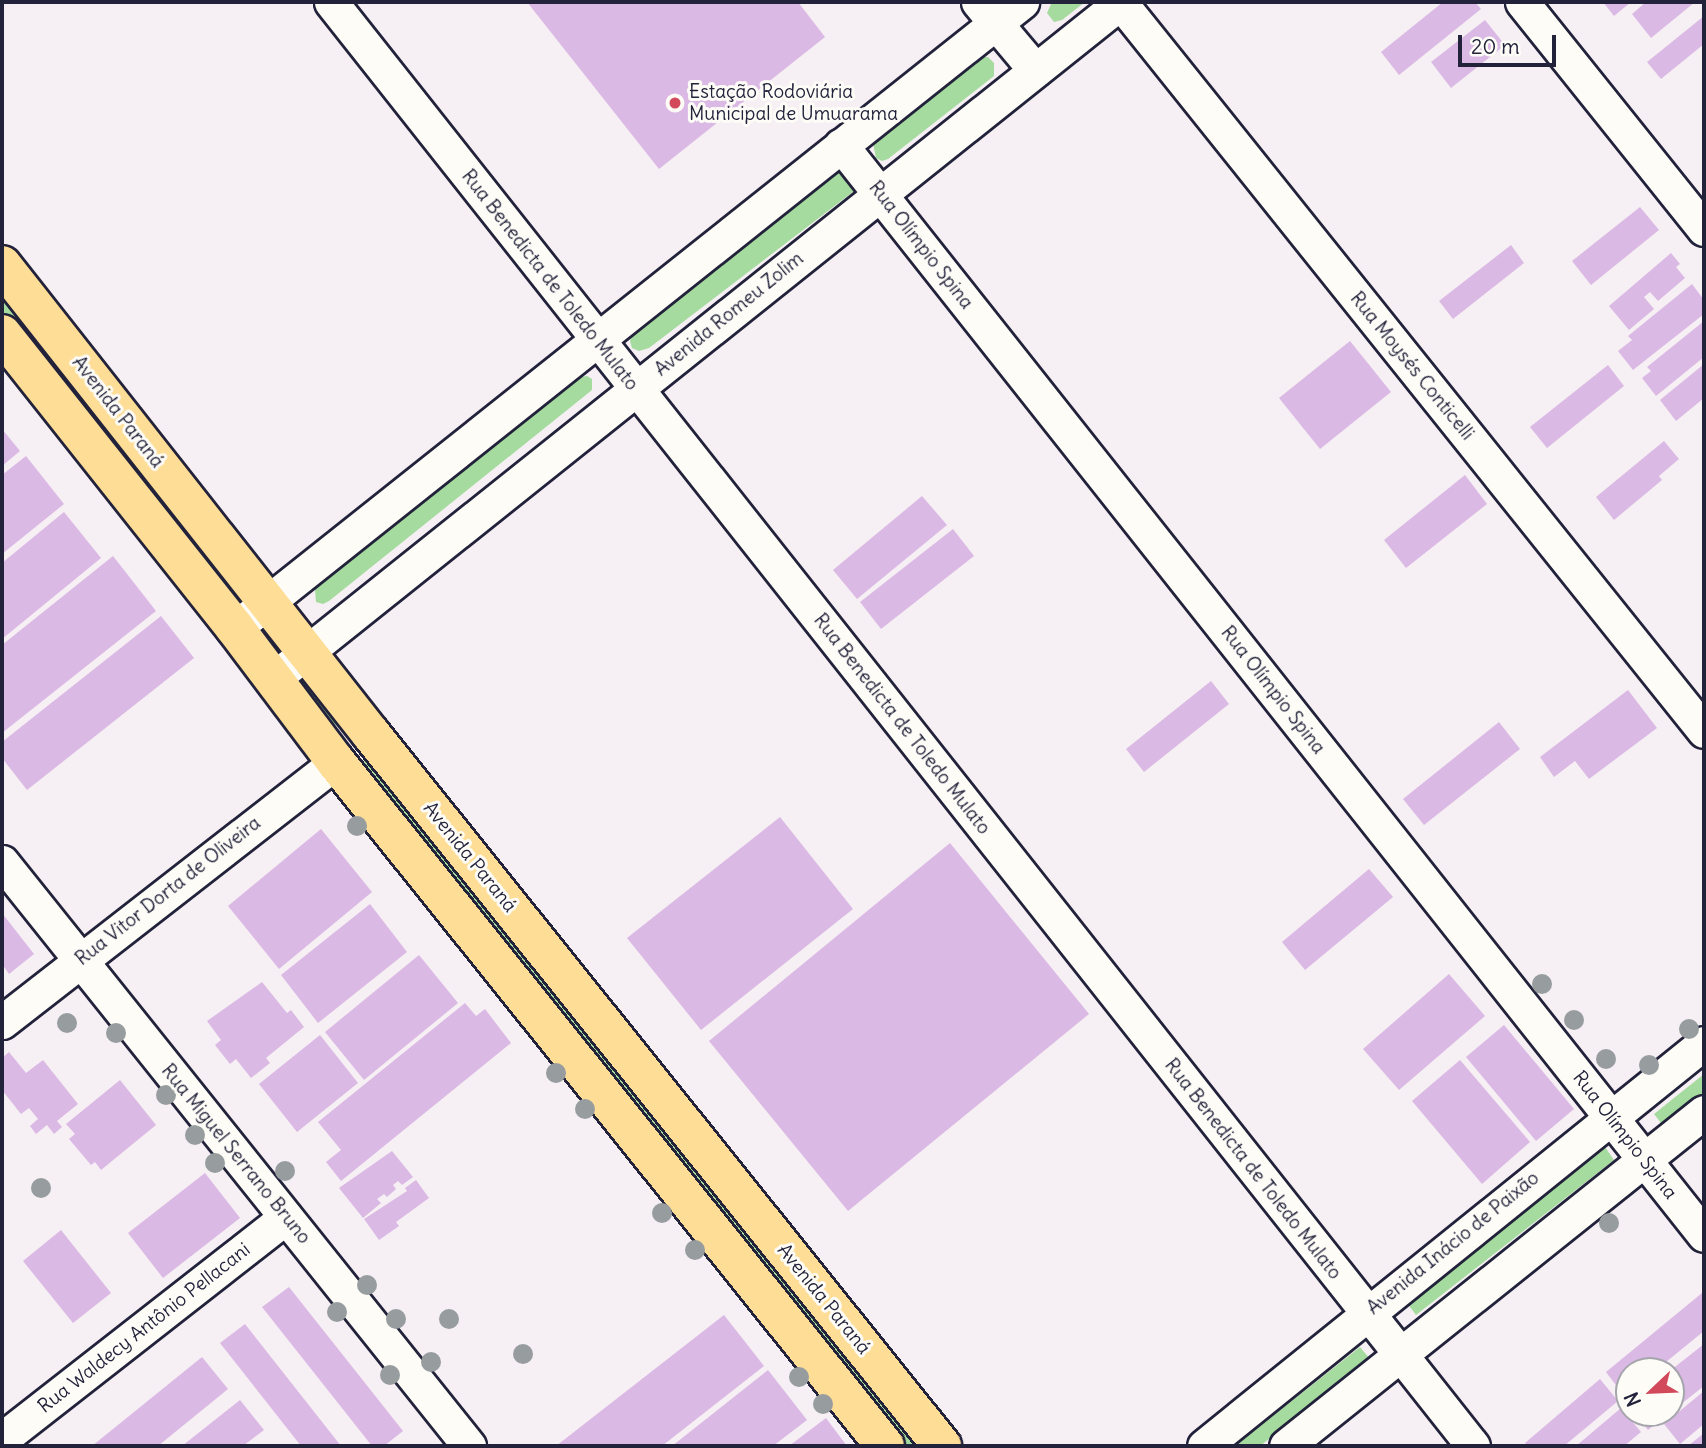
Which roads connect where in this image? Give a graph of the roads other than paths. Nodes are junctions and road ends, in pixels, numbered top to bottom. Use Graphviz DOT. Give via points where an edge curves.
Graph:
graph roads {
  1 [pos="331,2"];
  2 [pos="1021,2"];
  3 [pos="1121,2"];
  4 [pos="1522,2"];
  5 [pos="986,12"];
  6 [pos="1035,70"];
  7 [pos="841,145"];
  8 [pos="880,194"];
  9 [pos="1704,229"];
  10 [pos="8,270"];
  11 [pos="2,334"];
  12 [pos="596,340"];
  13 [pos="636,389"];
  14 [pos="267,602"];
  15 [pos="235,628"];
  16 [pos="307,652"];
  17 [pos="273,679"];
  18 [pos="1704,731"];
  19 [pos="371,734"];
  20 [pos="336,762"];
  21 [pos="2,862"];
  22 [pos="80,959"];
  23 [pos="2,1022"];
  24 [pos="1704,1043"];
  25 [pos="1704,1112"];
  26 [pos="1611,1118"];
  27 [pos="1646,1161"];
  28 [pos="286,1217"];
  29 [pos="1704,1235"];
  30 [pos="1367,1312"];
  31 [pos="1400,1355"];
  32 [pos="2,1438"];
  33 [pos="469,1446"];
  34 [pos="885,1446"];
  35 [pos="942,1446"];
  36 [pos="1204,1446"];
  37 [pos="1286,1446"];
  38 [pos="1473,1446"];
  1 -- 12 [label="street, Rua Benedicta de Toledo Mulato"];
  2 -- 5 [label="street"];
  3 -- 6 [label="street, Avenida Romeu Zolim"];
  3 -- 18 [label="street, Rua Moysés Conticelli"];
  4 -- 9 [label="street"];
  5 -- 6 [label="street"];
  5 -- 7 [label="street"];
  6 -- 8 [label="street, Avenida Romeu Zolim"];
  7 -- 8 [label="street, Rua Olímpio Spina"];
  7 -- 12 [label="street"];
  8 -- 13 [label="street, Avenida Romeu Zolim"];
  8 -- 26 [label="street, Rua Olímpio Spina"];
  10 -- 14 [label="main road, Avenida Paraná"];
  11 -- 15 [label="main road"];
  12 -- 13 [label="street, Rua Benedicta de Toledo Mulato"];
  12 -- 14 [label="street"];
  13 -- 16 [label="street, Avenida Romeu Zolim"];
  13 -- 30 [label="street, Rua Benedicta de Toledo Mulato"];
  14 -- 15 [label="street"];
  14 -- 16 [label="main road, Avenida Paraná"];
  15 -- 17 [label="main road"];
  16 -- 17 [label="street, Avenida Romeu Zolim"];
  16 -- 19 [label="main road, Avenida Paraná"];
  17 -- 20 [label="main road"];
  19 -- 20 [label="main road"];
  19 -- 35 [label="main road, Avenida Paraná"];
  20 -- 22 [label="street, Rua Vitor Dorta de Oliveira"];
  20 -- 34 [label="main road"];
  21 -- 22 [label="street, Rua Miguel Serrano Bruno"];
  22 -- 23 [label="street, Rua Vitor Dorta de Oliveira"];
  22 -- 28 [label="street, Rua Miguel Serrano Bruno"];
  24 -- 26 [label="street, Avenida Inácio de Paixão"];
  25 -- 27 [label="street"];
  26 -- 27 [label="street, Rua Olímpio Spina"];
  26 -- 30 [label="street, Avenida Inácio de Paixão"];
  27 -- 29 [label="street, Rua Olímpio Spina"];
  27 -- 31 [label="street"];
  28 -- 32 [label="street, Rua Waldecy Antônio Pellacani"];
  28 -- 33 [label="street, Rua Miguel Serrano Bruno"];
  30 -- 31 [label="street, Rua Benedicta de Toledo Mulato"];
  30 -- 36 [label="street, Avenida Inácio de Paixão"];
  31 -- 37 [label="street"];
  31 -- 38 [label="street, Rua Benedicta de Toledo Mulato"];
}
